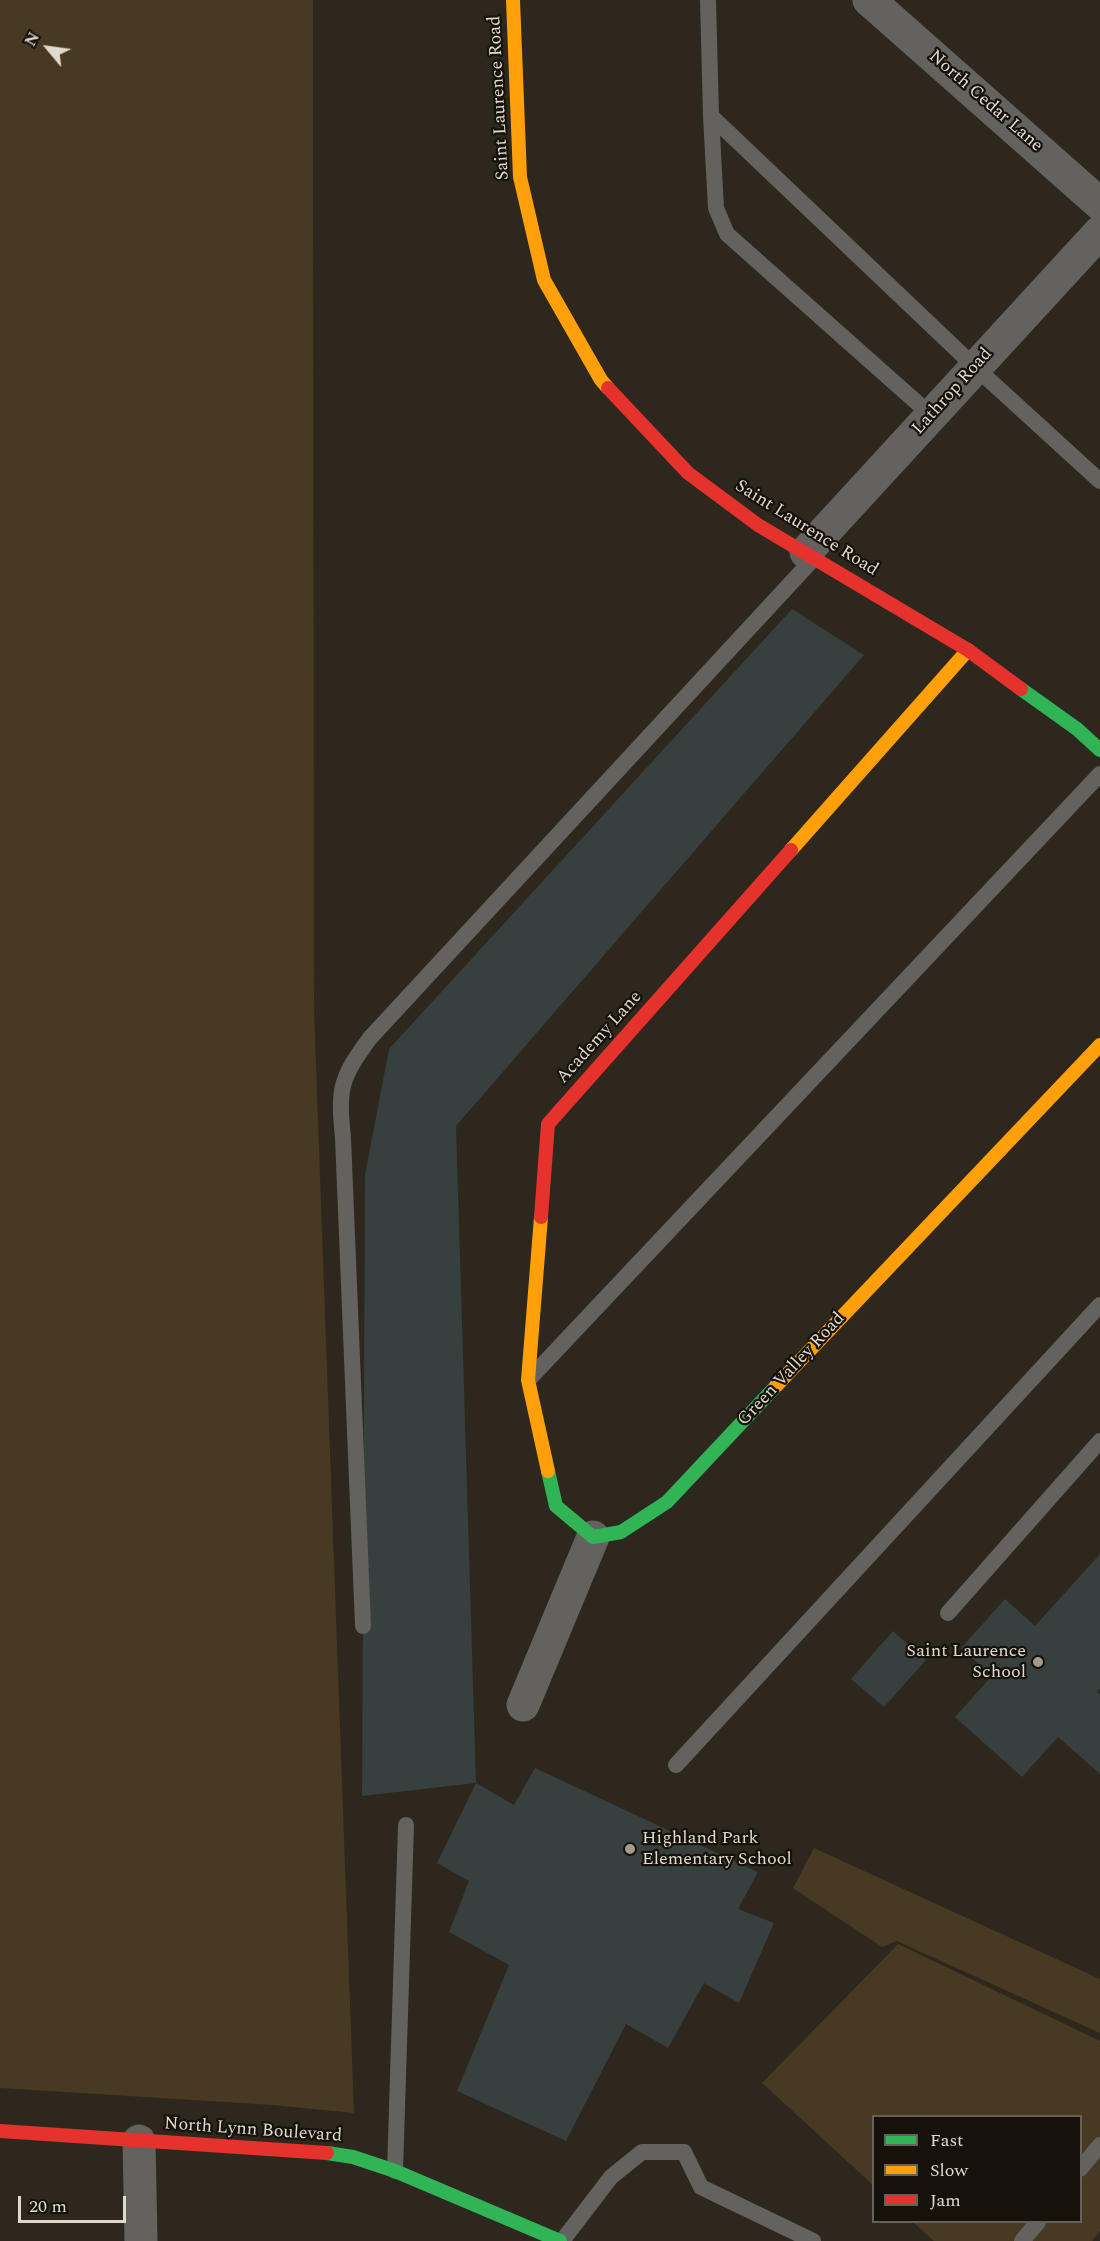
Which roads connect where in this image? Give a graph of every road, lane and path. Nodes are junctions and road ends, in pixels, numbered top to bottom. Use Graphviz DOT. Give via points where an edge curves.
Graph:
graph roads {
  1 [pos="513,0"];
  2 [pos="708,0"];
  3 [pos="869,0"];
  4 [pos="711,116"];
  5 [pos="1100,204"];
  6 [pos="1100,232"];
  7 [pos="975,367"];
  8 [pos="932,416"];
  9 [pos="1100,481"];
  10 [pos="811,555"];
  11 [pos="968,650"];
  12 [pos="1100,750"];
  13 [pos="1100,774"];
  14 [pos="1100,1046"];
  15 [pos="1100,1305"];
  16 [pos="528,1380"];
  17 [pos="1100,1441"];
  18 [pos="593,1538"];
  19 [pos="948,1613"];
  20 [pos="363,1626"];
  21 [pos="523,1705"];
  22 [pos="676,1765"];
  23 [pos="406,1825"];
  24 [pos="0,2131"];
  25 [pos="139,2140"];
  26 [pos="1100,2145"];
  27 [pos="1082,2167"];
  28 [pos="395,2171"];
  29 [pos="1037,2223"];
  30 [pos="141,2241"];
  31 [pos="561,2241"];
  32 [pos="813,2241"];
  33 [pos="1022,2241"];
  1 -- 10 [label="street, Saint Laurence Road" via="520,177 544,280 601,380 688,473 758,525"];
  2 -- 4 [label="lane"];
  3 -- 5 [label="street, North Cedar Lane"];
  4 -- 7 [label="lane"];
  4 -- 8 [label="lane" via="717,208 727,234"];
  6 -- 7 [label="street, Lathrop Road"];
  7 -- 8 [label="street, Lathrop Road"];
  7 -- 9 [label="lane"];
  8 -- 10 [label="street, Lathrop Road"];
  10 -- 11 [label="street, Saint Laurence Road"];
  10 -- 20 [label="lane" via="370,1038 344,1078 340,1103"];
  11 -- 12 [label="street, Saint Laurence Road"];
  11 -- 16 [label="street, Academy Lane" via="548,1124"];
  13 -- 16 [label="lane"];
  14 -- 18 [label="street, Green Valley Road" via="668,1502 621,1533"];
  15 -- 22 [label="lane"];
  16 -- 18 [label="street, Academy Lane" via="556,1506"];
  17 -- 19 [label="lane"];
  18 -- 21 [label="street"];
  23 -- 28 [label="lane"];
  24 -- 25 [label="street, North Lynn Boulevard"];
  25 -- 28 [label="street, North Lynn Boulevard" via="314,2151 353,2157"];
  25 -- 30 [label="street"];
  26 -- 27 [label="lane"];
  28 -- 31 [label="street, North Lynn Boulevard"];
  29 -- 33 [label="lane"];
  31 -- 32 [label="lane" via="611,2177 642,2152 684,2152 701,2187"];
}
